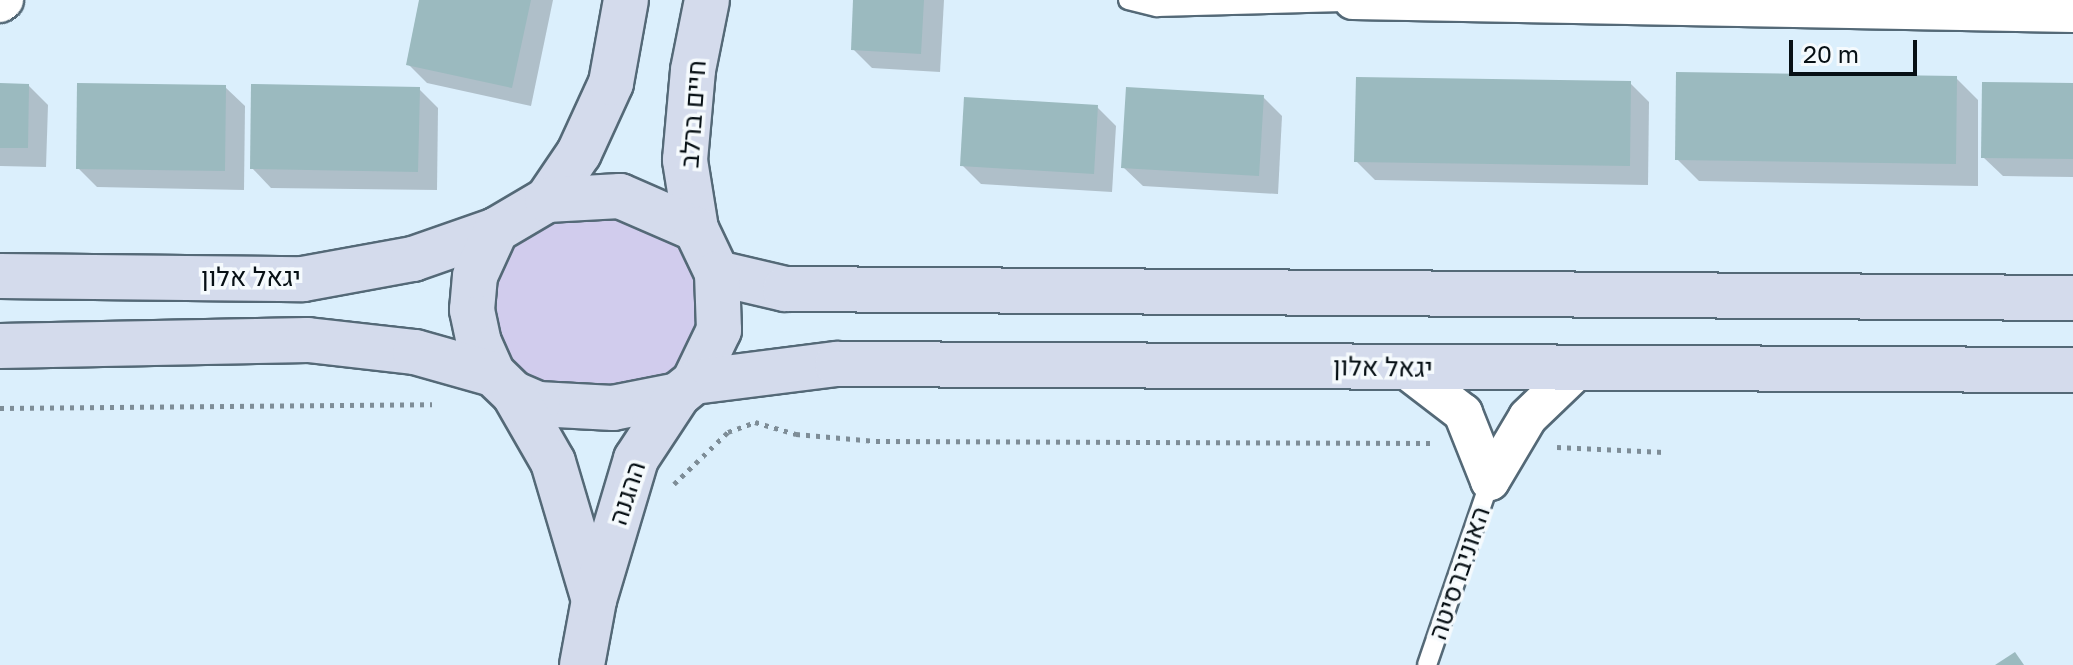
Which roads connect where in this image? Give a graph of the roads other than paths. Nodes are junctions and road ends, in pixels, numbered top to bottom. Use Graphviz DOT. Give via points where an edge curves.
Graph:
graph roads {
  1 [pos="626,0"];
  2 [pos="707,0"];
  3 [pos="1128,0"];
  4 [pos="1353,1"];
  5 [pos="2073,13"];
  6 [pos="547,200"];
  7 [pos="696,229"];
  8 [pos="496,230"];
  9 [pos="717,273"];
  10 [pos="0,276"];
  11 [pos="2073,298"];
  12 [pos="0,346"];
  13 [pos="1403,367"];
  14 [pos="1578,369"];
  15 [pos="2073,370"];
  16 [pos="503,384"];
  17 [pos="686,389"];
  18 [pos="1490,481"];
  19 [pos="594,600"];
  20 [pos="582,665"];
  21 [pos="1427,665"];
  1 -- 6 [label="street" via="611,83 579,153"];
  2 -- 7 [label="street, חיים ברלב" via="693,70 685,160"];
  3 -- 4 [label="lane" via="1157,7"];
  4 -- 5 [label="street"];
  6 -- 7 [label="street" via="620,196"];
  6 -- 8 [label="street"];
  7 -- 9 [label="street"];
  8 -- 10 [label="street, יגאל אלון" via="413,259 303,279"];
  8 -- 16 [label="street" via="475,276 472,310 479,343"];
  9 -- 11 [label="street" via="785,289"];
  9 -- 17 [label="street" via="719,330"];
  12 -- 16 [label="street" via="308,340 415,352"];
  13 -- 14 [label="street, יגאל אלון"];
  13 -- 17 [label="street, יגאל אלון" via="837,364"];
  13 -- 18 [label="street, האוניברסיטה" via="1463,413"];
  14 -- 15 [label="street, יגאל אלון"];
  14 -- 18 [label="street, האוניברסיטה" via="1528,417"];
  16 -- 17 [label="street" via="538,404 613,408"];
  16 -- 19 [label="street, ההגנה" via="553,462"];
  17 -- 19 [label="street, ההגנה" via="636,459"];
  18 -- 21 [label="lane, האוניברסיטה"];
  19 -- 20 [label="street, ההגנה"];
}
